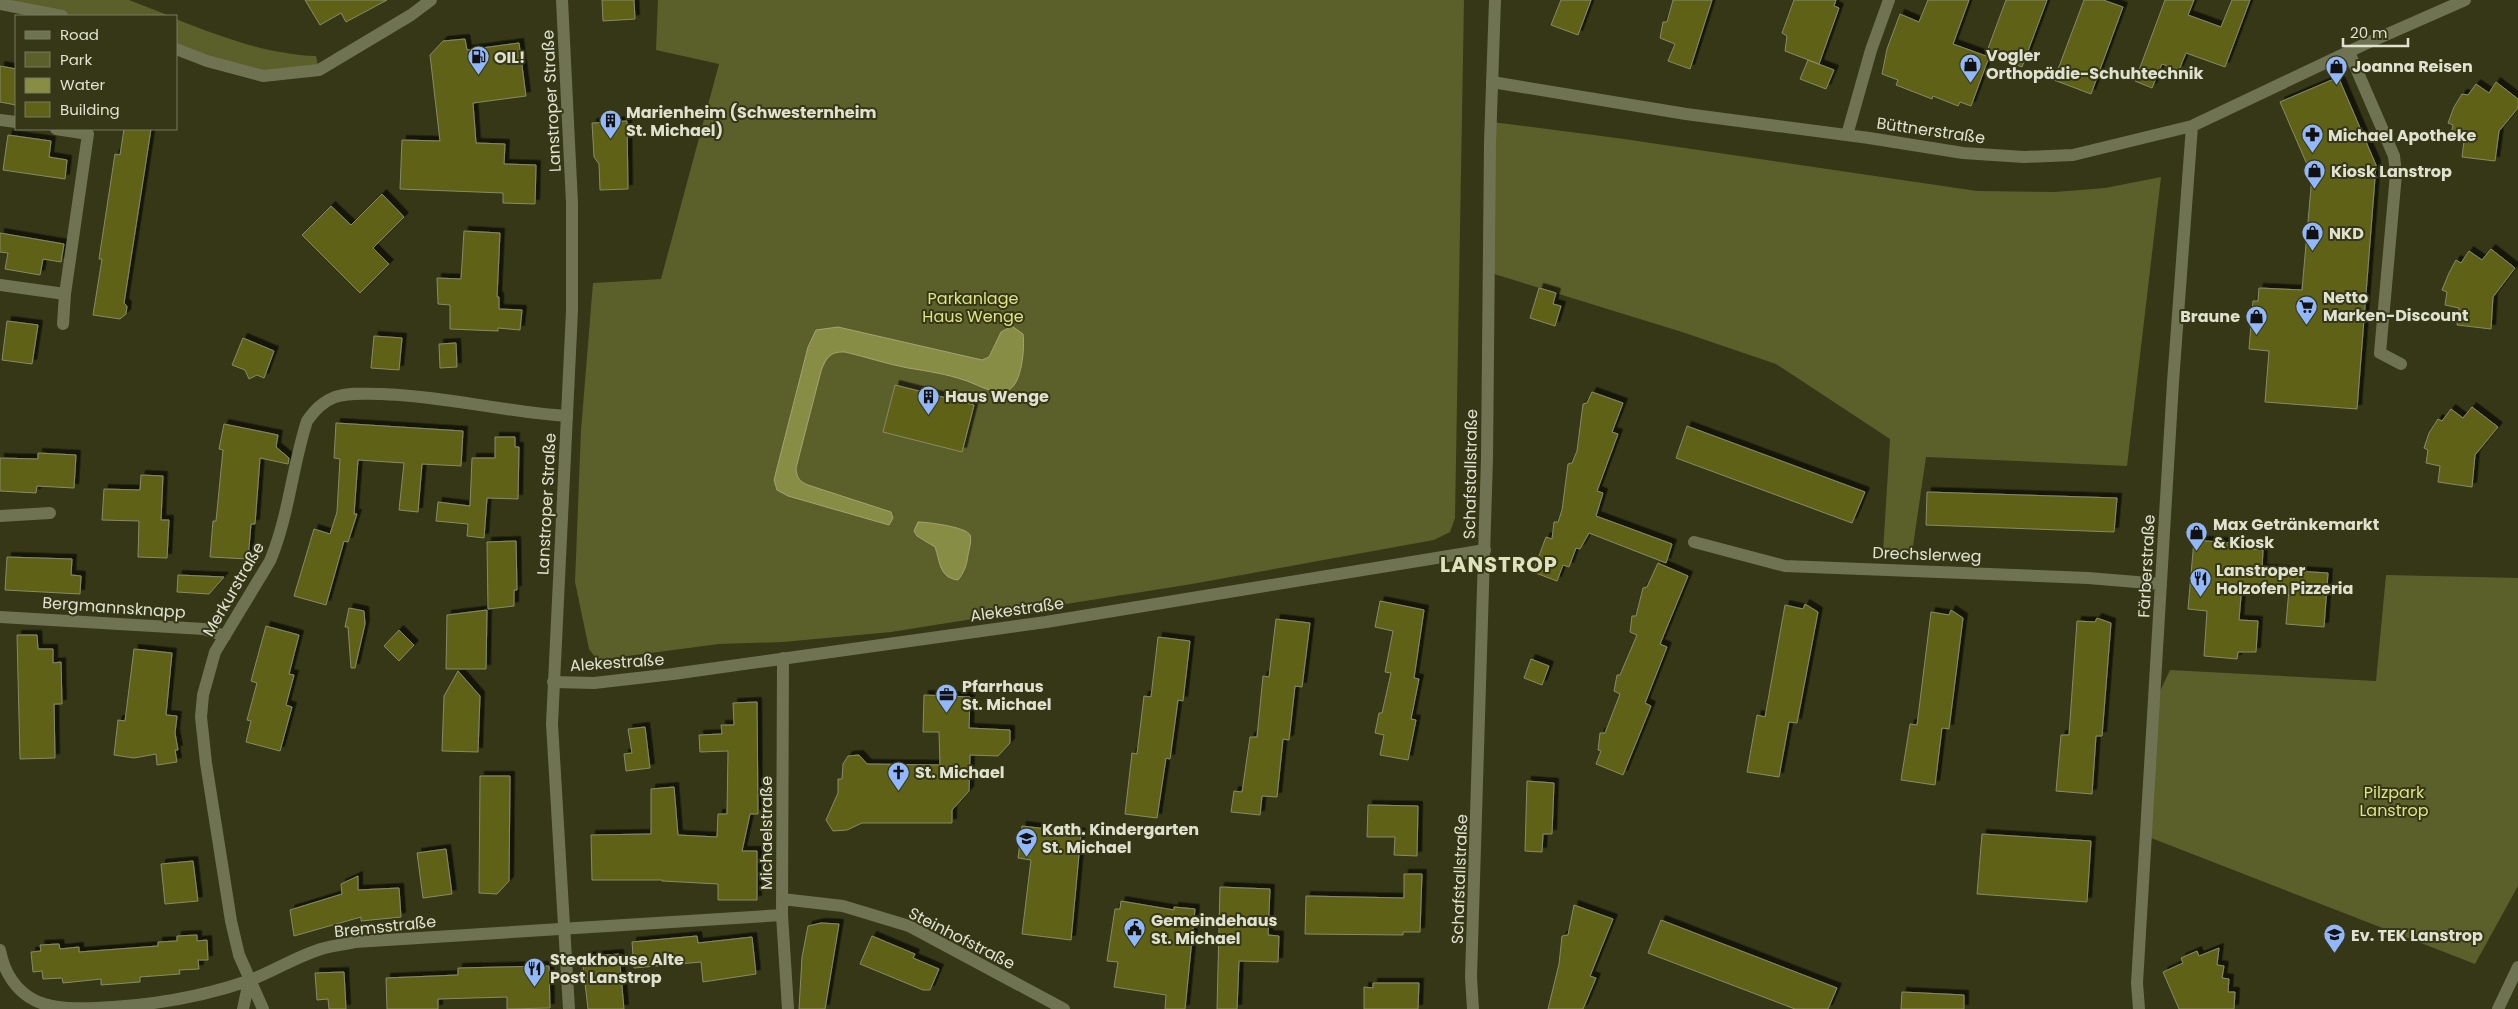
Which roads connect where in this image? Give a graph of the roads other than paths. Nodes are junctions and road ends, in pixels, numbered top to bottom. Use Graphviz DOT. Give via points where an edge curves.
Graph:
graph roads {
  1 [pos="431,0"];
  2 [pos="562,0"];
  3 [pos="1495,0"];
  4 [pos="1889,0"];
  5 [pos="2465,0"];
  6 [pos="2450,3"];
  7 [pos="0,4"];
  8 [pos="57,15"];
  9 [pos="178,50"];
  10 [pos="2349,52"];
  11 [pos="1492,82"];
  12 [pos="0,120"];
  13 [pos="15,122"];
  14 [pos="2192,126"];
  15 [pos="62,130"];
  16 [pos="1847,135"];
  17 [pos="0,285"];
  18 [pos="65,294"];
  19 [pos="62,324"];
  20 [pos="2401,364"];
  21 [pos="567,416"];
  22 [pos="50,513"];
  23 [pos="0,516"];
  24 [pos="1694,542"];
  25 [pos="1485,550"];
  26 [pos="2161,584"];
  27 [pos="0,617"];
  28 [pos="225,636"];
  29 [pos="783,658"];
  30 [pos="553,682"];
  31 [pos="782,899"];
  32 [pos="782,914"];
  33 [pos="563,928"];
  34 [pos="0,950"];
  35 [pos="2518,967"];
  36 [pos="249,980"];
  37 [pos="243,1009"];
  38 [pos="263,1009"];
  39 [pos="569,1009"];
  40 [pos="788,1009"];
  41 [pos="1064,1009"];
  42 [pos="1473,1009"];
  43 [pos="2139,1009"];
  44 [pos="2498,1009"];
  1 -- 9 [label="street" via="319,70 263,76"];
  2 -- 21 [label="street, Lanstroper Straße" via="572,203 572,311"];
  3 -- 11 [label="street, Schafstallstraße"];
  4 -- 16 [label="street"];
  5 -- 6 [label="street, Büttnerstraße"];
  6 -- 10 [label="street, Büttnerstraße"];
  7 -- 8 [label="street"];
  10 -- 14 [label="street, Büttnerstraße"];
  10 -- 20 [label="street" via="2394,156 2396,174 2380,353"];
  11 -- 16 [label="street, Büttnerstraße" via="1686,114"];
  11 -- 25 [label="street, Schafstallstraße"];
  12 -- 13 [label="street"];
  14 -- 16 [label="street, Büttnerstraße" via="2073,155 1963,153"];
  14 -- 26 [label="street, Färberstraße"];
  15 -- 18 [label="street" via="88,134"];
  17 -- 18 [label="street"];
  18 -- 19 [label="street"];
  21 -- 28 [label="street, Merkurstraße" via="399,395 348,394 317,406 301,437 276,548"];
  21 -- 30 [label="street, Lanstroper Straße"];
  22 -- 23 [label="street"];
  24 -- 26 [label="street, Drechslerweg" via="1785,566 2088,578"];
  25 -- 29 [label="street, Alekestraße" via="1046,622"];
  25 -- 42 [label="street, Schafstallstraße"];
  26 -- 43 [label="street, Färberstraße" via="2137,983"];
  27 -- 28 [label="street, Bergmannsknapp" via="204,629"];
  28 -- 36 [label="street, Merkurstraße" via="215,652 203,695 201,717 231,921"];
  29 -- 30 [label="street, Alekestraße" via="594,683"];
  29 -- 31 [label="street, Michaelstraße"];
  30 -- 33 [label="street, Lanstroper Straße" via="553,762"];
  31 -- 32 [label="street, Michaelstraße"];
  31 -- 41 [label="street, Steinhofstraße" via="843,906 909,926"];
  32 -- 33 [label="street, Bremsstraße"];
  32 -- 40 [label="street, Michaelstraße"];
  33 -- 36 [label="street, Bremsstraße" via="355,942 318,950"];
  33 -- 39 [label="street, Lanstroper Straße"];
  34 -- 36 [label="street, Bremsstraße" via="10,979 23,992 36,1001 60,1008 132,1007 168,1002"];
  35 -- 44 [label="street"];
  36 -- 37 [label="street"];
  36 -- 38 [label="street, Merkurstraße"];
}
